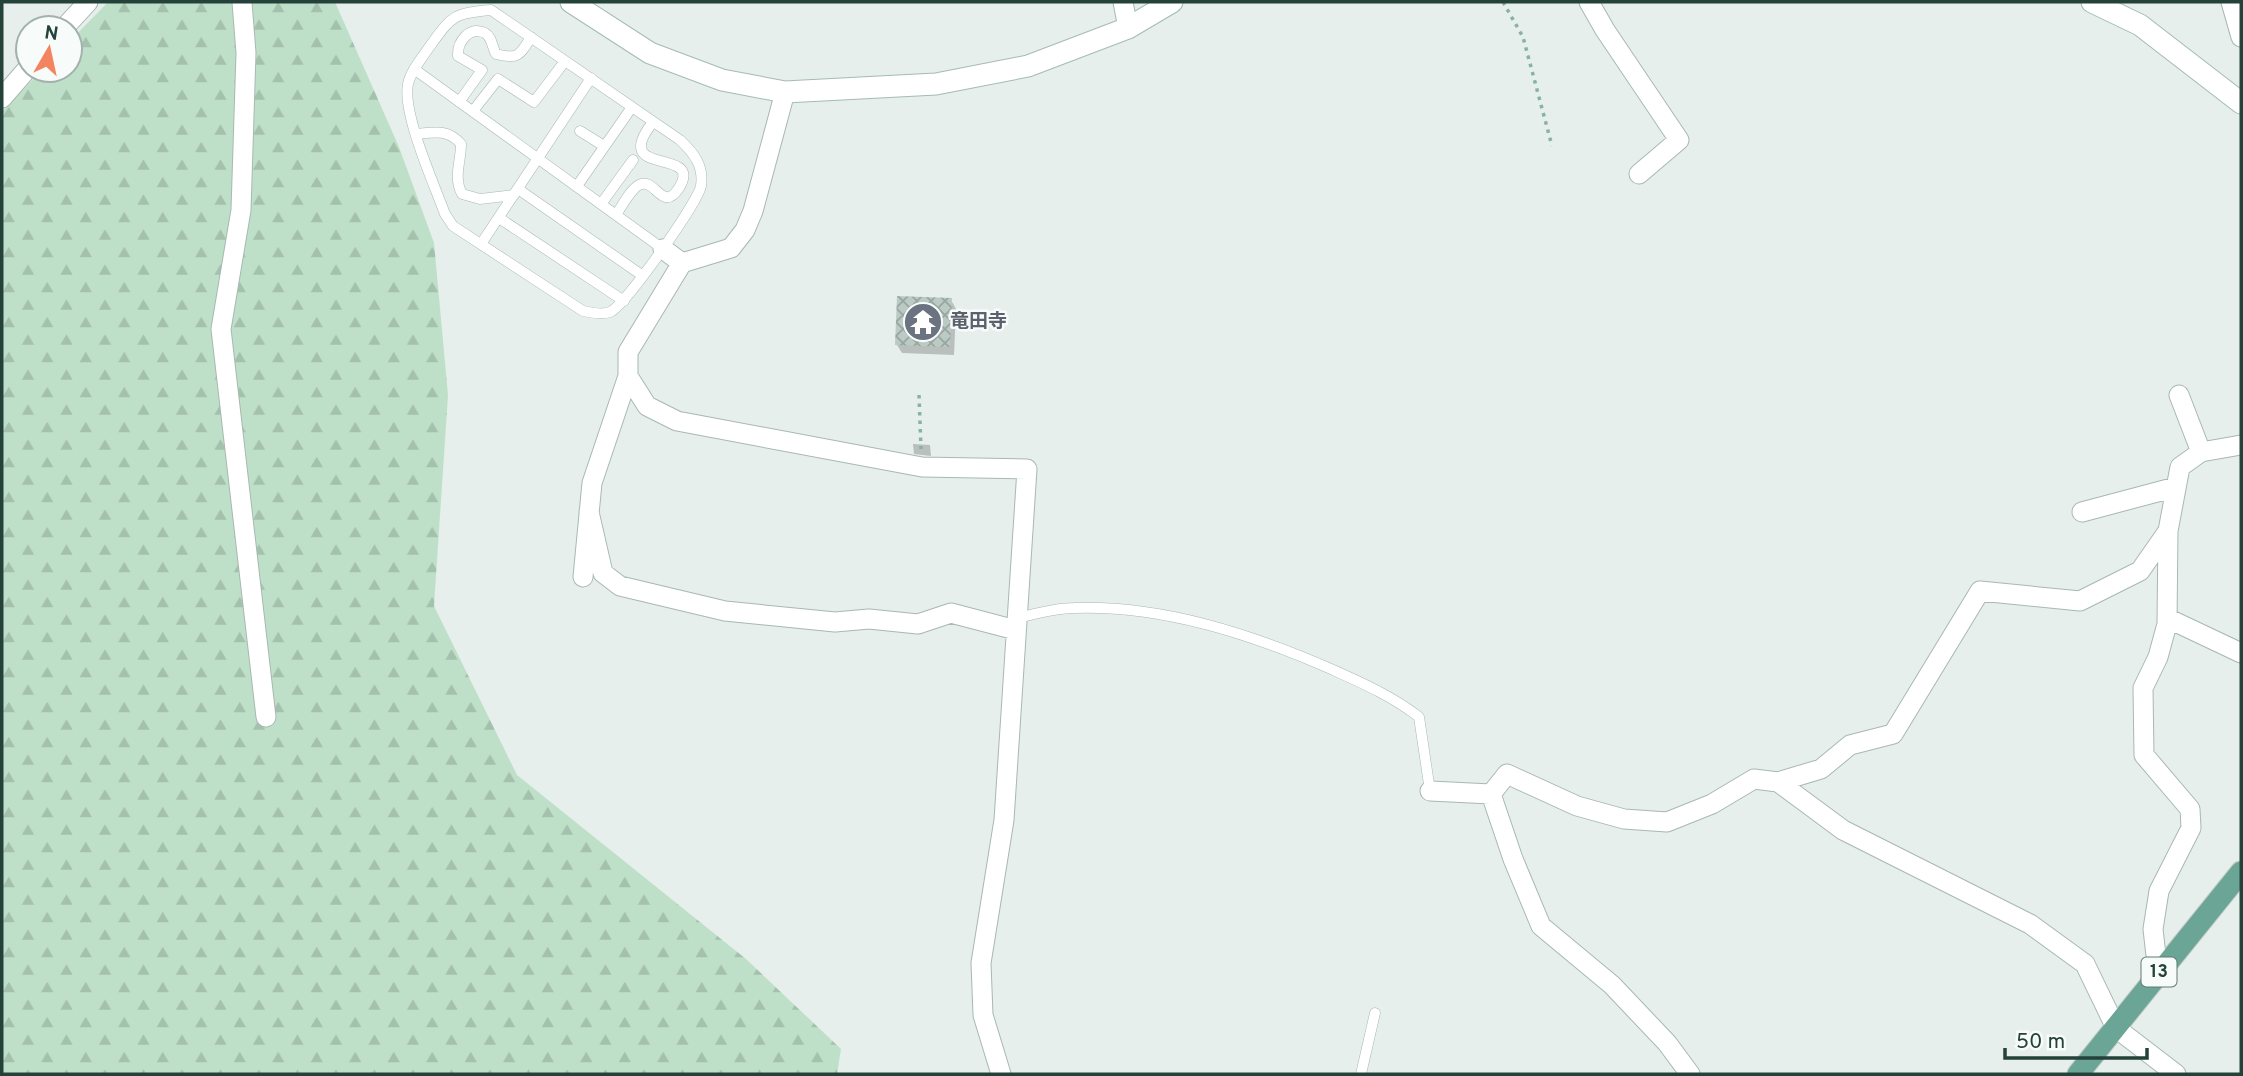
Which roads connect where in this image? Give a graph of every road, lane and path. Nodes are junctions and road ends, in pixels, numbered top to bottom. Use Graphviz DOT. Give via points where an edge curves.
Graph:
graph roads {
  1 [pos="242,2"];
  2 [pos="571,2"];
  3 [pos="1123,2"];
  4 [pos="1172,2"];
  5 [pos="1503,2"];
  6 [pos="1589,2"];
  7 [pos="2094,2"];
  8 [pos="2231,2"];
  9 [pos="1128,28"];
  10 [pos="531,37"];
  11 [pos="2241,37"];
  12 [pos="565,61"];
  13 [pos="414,69"];
  14 [pos="591,78"];
  15 [pos="14,84"];
  16 [pos="785,92"];
  17 [pos="2,98"];
  18 [pos="459,102"];
  19 [pos="2241,103"];
  20 [pos="632,107"];
  21 [pos="473,111"];
  22 [pos="653,121"];
  23 [pos="580,131"];
  24 [pos="416,134"];
  25 [pos="604,146"];
  26 [pos="1552,146"];
  27 [pos="538,159"];
  28 [pos="633,160"];
  29 [pos="1639,174"];
  30 [pos="577,186"];
  31 [pos="516,192"];
  32 [pos="601,204"];
  33 [pos="616,215"];
  34 [pos="499,218"];
  35 [pos="481,244"];
  36 [pos="663,249"];
  37 [pos="682,263"];
  38 [pos="643,276"];
  39 [pos="624,301"];
  40 [pos="628,376"];
  41 [pos="919,395"];
  42 [pos="2179,395"];
  43 [pos="2241,445"];
  44 [pos="2201,452"];
  45 [pos="921,457"];
  46 [pos="2176,487"];
  47 [pos="589,512"];
  48 [pos="2082,512"];
  49 [pos="2168,531"];
  50 [pos="583,577"];
  51 [pos="2167,618"];
  52 [pos="1016,624"];
  53 [pos="2241,653"];
  54 [pos="266,717"];
  55 [pos="1778,782"];
  56 [pos="1430,791"];
  57 [pos="1491,794"];
  58 [pos="2241,872"];
  59 [pos="2158,973"];
  60 [pos="1375,1013"];
  61 [pos="2116,1028"];
  62 [pos="1000,1074"];
  63 [pos="1361,1074"];
  64 [pos="1690,1074"];
  65 [pos="2078,1074"];
  66 [pos="2176,1074"];
  1 -- 54 [label="street" via="246,53 241,210 221,329"];
  2 -- 16 [label="street" via="650,53 722,80"];
  3 -- 9 [label="street"];
  4 -- 9 [label="street"];
  5 -- 26 [label="path" via="1523,37"];
  6 -- 29 [label="street" via="1679,140"];
  7 -- 19 [label="street" via="2140,25"];
  8 -- 11 [label="street"];
  9 -- 16 [label="street" via="1028,66 936,84"];
  10 -- 12 [label="lane"];
  10 -- 13 [label="lane" via="491,10 462,12 448,22"];
  10 -- 18 [label="lane" via="522,53 510,57 496,54 485,33 476,31 465,37 458,56 482,70"];
  12 -- 14 [label="lane"];
  12 -- 21 [label="lane" via="534,102 498,79"];
  13 -- 18 [label="lane"];
  13 -- 24 [label="lane" via="408,85"];
  14 -- 20 [label="lane"];
  14 -- 27 [label="lane"];
  15 -- 17 [label="street"];
  16 -- 37 [label="street" via="744,230 731,248"];
  18 -- 21 [label="lane"];
  20 -- 22 [label="lane"];
  20 -- 25 [label="lane"];
  21 -- 27 [label="lane"];
  22 -- 33 [label="lane" via="643,135 644,155 677,166 682,181 666,197 645,183 637,186"];
  22 -- 36 [label="lane" via="692,151 701,177 701,190"];
  23 -- 25 [label="lane"];
  24 -- 31 [label="lane" via="446,133 461,144 457,171 462,194 480,199"];
  24 -- 35 [label="lane" via="444,214 453,226"];
  25 -- 30 [label="lane"];
  27 -- 30 [label="lane"];
  27 -- 31 [label="lane"];
  28 -- 32 [label="lane"];
  30 -- 32 [label="lane"];
  31 -- 34 [label="lane"];
  31 -- 38 [label="lane"];
  32 -- 33 [label="lane"];
  33 -- 36 [label="lane"];
  34 -- 35 [label="lane"];
  34 -- 39 [label="lane"];
  35 -- 39 [label="lane" via="583,312 610,312"];
  36 -- 37 [label="street"];
  36 -- 38 [label="lane"];
  37 -- 40 [label="street" via="628,352"];
  38 -- 39 [label="lane"];
  40 -- 47 [label="street" via="592,483"];
  40 -- 52 [label="street" via="647,406 677,421 922,467 1027,469"];
  41 -- 45 [label="path"];
  42 -- 44 [label="street"];
  43 -- 44 [label="street"];
  44 -- 46 [label="street" via="2180,467"];
  46 -- 48 [label="street"];
  46 -- 49 [label="street"];
  47 -- 50 [label="street"];
  47 -- 52 [label="street" via="603,573 620,586 739,612 835,622 869,619 918,624 951,613"];
  49 -- 51 [label="street"];
  49 -- 55 [label="street" via="2140,570 2090,598 2080,601 1980,591 1893,734 1850,745 1821,769"];
  51 -- 53 [label="street"];
  51 -- 59 [label="street" via="2158,657 2143,688 2144,755 2190,809 2191,828 2159,891 2153,929"];
  52 -- 56 [label="lane" via="1072,608 1123,609 1180,618 1296,654 1395,698 1419,717"];
  52 -- 62 [label="street" via="1004,820 981,963 983,1015"];
  55 -- 57 [label="street" via="1754,779 1712,804 1667,822 1624,819 1577,806 1507,774"];
  55 -- 61 [label="street" via="1843,830 2030,924 2085,964"];
  56 -- 57 [label="street"];
  57 -- 64 [label="street" via="1541,926 1612,985"];
  58 -- 59 [label="main road, 13"];
  59 -- 61 [label="main road, 13"];
  60 -- 63 [label="lane"];
  61 -- 65 [label="main road, 13"];
  61 -- 66 [label="street"];
}
